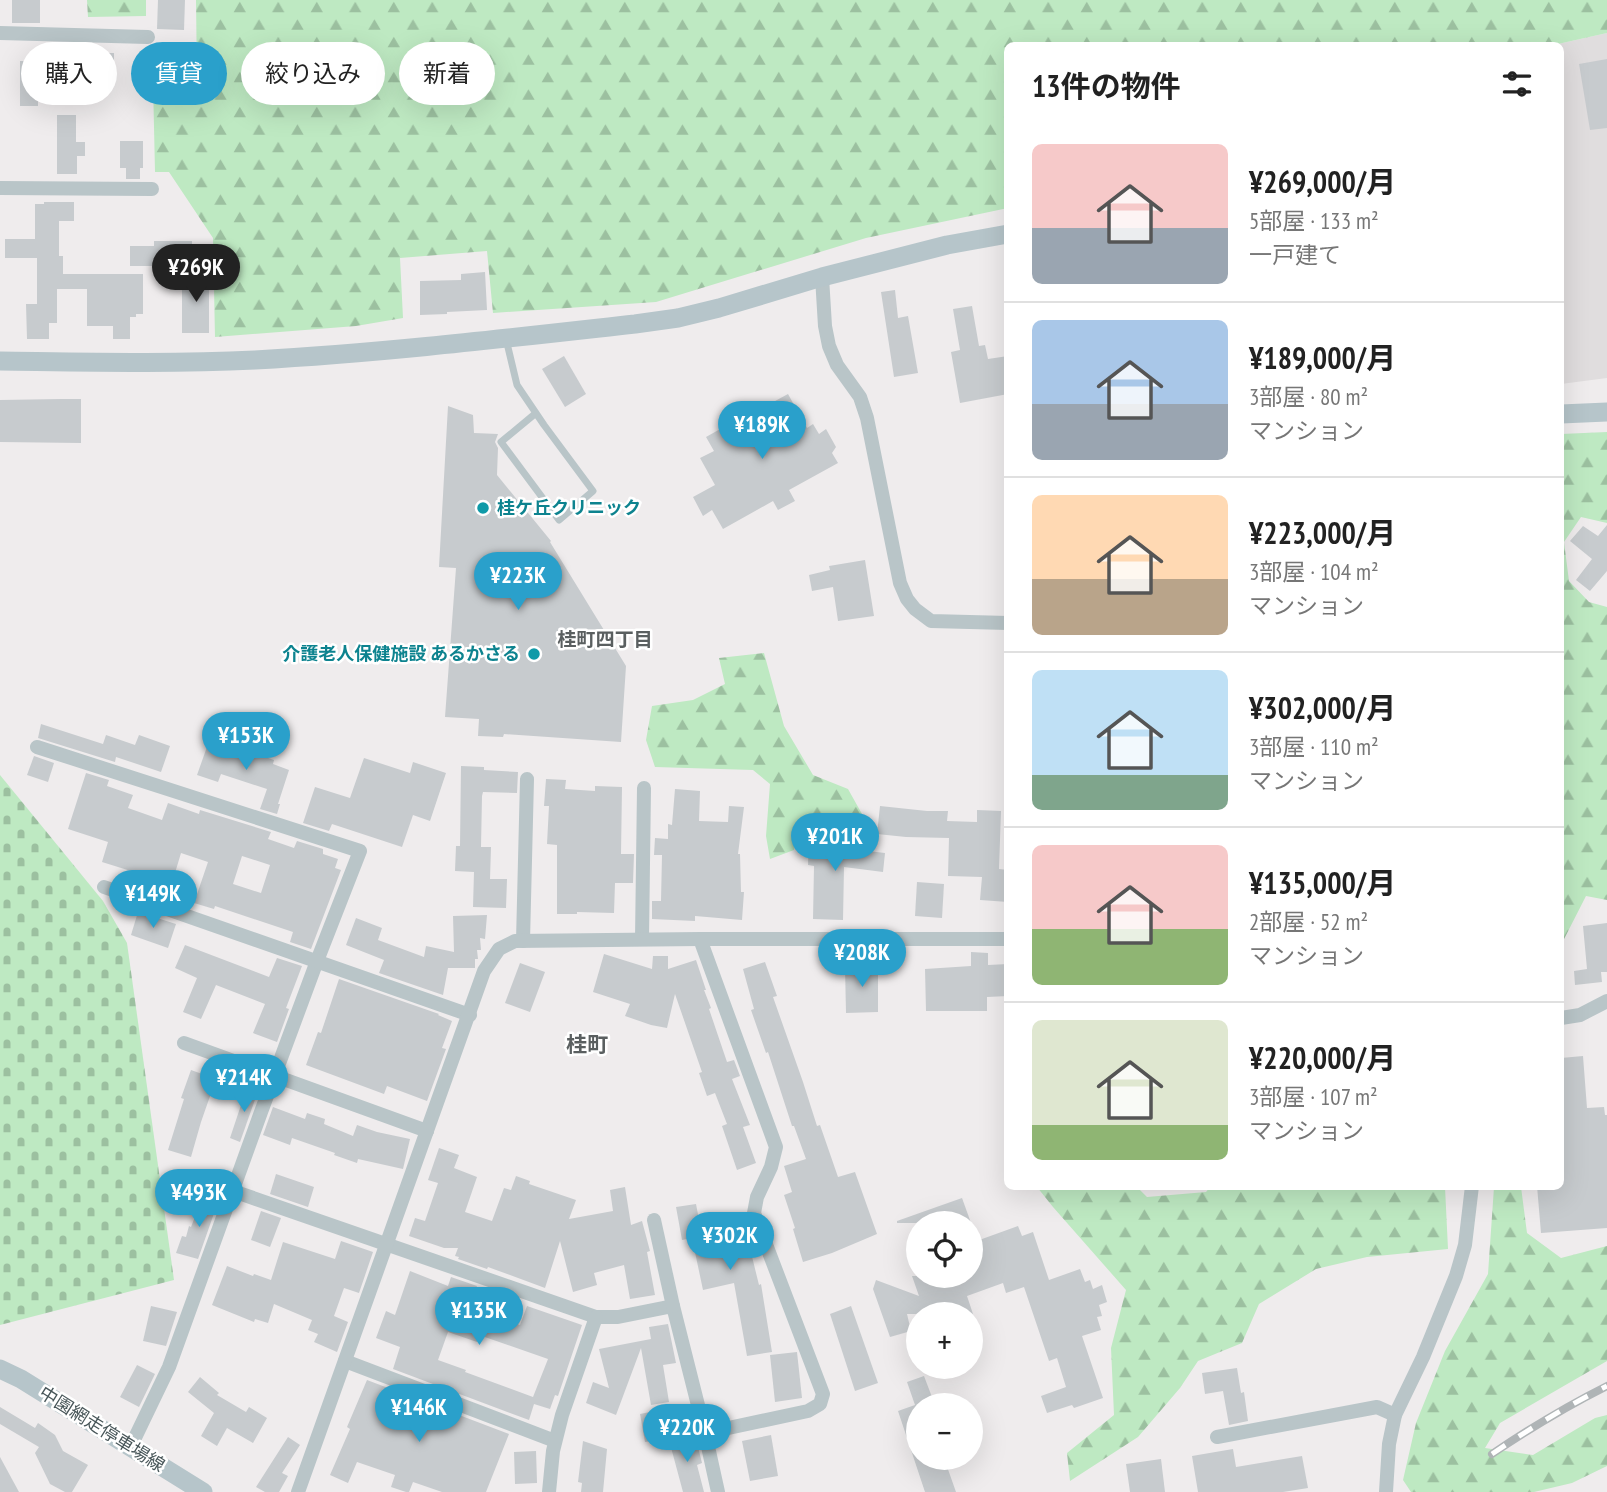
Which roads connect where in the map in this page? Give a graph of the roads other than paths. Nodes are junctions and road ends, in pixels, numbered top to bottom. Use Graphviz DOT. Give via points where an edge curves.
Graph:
graph roads {
  1 [pos="0,33"];
  2 [pos="148,37"];
  3 [pos="0,188"];
  4 [pos="152,189"];
  5 [pos="1004,235"];
  6 [pos="822,277"];
  7 [pos="506,338"];
  8 [pos="0,361"];
  9 [pos="1607,412"];
  10 [pos="536,413"];
  11 [pos="1564,414"];
  12 [pos="1004,623"];
  13 [pos="37,747"];
  14 [pos="527,779"];
  15 [pos="644,788"];
  16 [pos="104,887"];
  17 [pos="642,939"];
  18 [pos="700,939"];
  19 [pos="1004,939"];
  20 [pos="523,941"];
  21 [pos="317,961"];
  22 [pos="1607,1001"];
  23 [pos="470,1015"];
  24 [pos="1564,1018"];
  25 [pos="184,1043"];
  26 [pos="275,1075"];
  27 [pos="428,1131"];
  28 [pos="1472,1190"];
  29 [pos="233,1191"];
  30 [pos="654,1220"];
  31 [pos="387,1244"];
  32 [pos="673,1306"];
  33 [pos="596,1317"];
  34 [pos="345,1361"];
  35 [pos="0,1369"];
  36 [pos="1395,1415"];
  37 [pos="705,1433"];
  38 [pos="1217,1437"];
  39 [pos="555,1441"];
  40 [pos="131,1446"];
  41 [pos="203,1492"];
  42 [pos="298,1492"];
  43 [pos="549,1492"];
  44 [pos="718,1492"];
  45 [pos="1386,1492"];
  1 -- 2 [label="street"];
  3 -- 4 [label="street"];
  5 -- 6 [label="street"];
  6 -- 7 [label="street" via="678,318"];
  6 -- 12 [label="street" via="829,346 860,397 867,418 907,599 931,621"];
  7 -- 8 [label="street" via="256,360"];
  7 -- 10 [label="lane" via="517,385"];
  9 -- 11 [label="street"];
  10 -- 10 [label="lane" via="593,491 559,520 501,442"];
  13 -- 21 [label="street" via="360,851"];
  14 -- 20 [label="street"];
  15 -- 17 [label="street"];
  16 -- 21 [label="street"];
  17 -- 18 [label="street"];
  17 -- 20 [label="street"];
  18 -- 19 [label="street"];
  18 -- 37 [label="street" via="776,1147 754,1213 823,1394 820,1404 808,1411"];
  20 -- 23 [label="street" via="499,949 484,971"];
  21 -- 23 [label="street"];
  21 -- 26 [label="street"];
  22 -- 24 [label="street"];
  23 -- 27 [label="street"];
  25 -- 26 [label="street"];
  26 -- 27 [label="street"];
  26 -- 29 [label="street"];
  27 -- 31 [label="street"];
  28 -- 36 [label="street" via="1456,1276"];
  29 -- 31 [label="street"];
  29 -- 40 [label="street" via="169,1367"];
  30 -- 32 [label="street"];
  31 -- 33 [label="street"];
  31 -- 34 [label="street"];
  32 -- 33 [label="street"];
  32 -- 37 [label="street"];
  33 -- 39 [label="street"];
  34 -- 39 [label="street"];
  34 -- 42 [label="street"];
  35 -- 40 [label="street, 中園網走停車場線"];
  36 -- 38 [label="street" via="1377,1407"];
  36 -- 45 [label="street"];
  37 -- 44 [label="street"];
  39 -- 43 [label="street"];
  40 -- 41 [label="street, 中園網走停車場線"];
}
